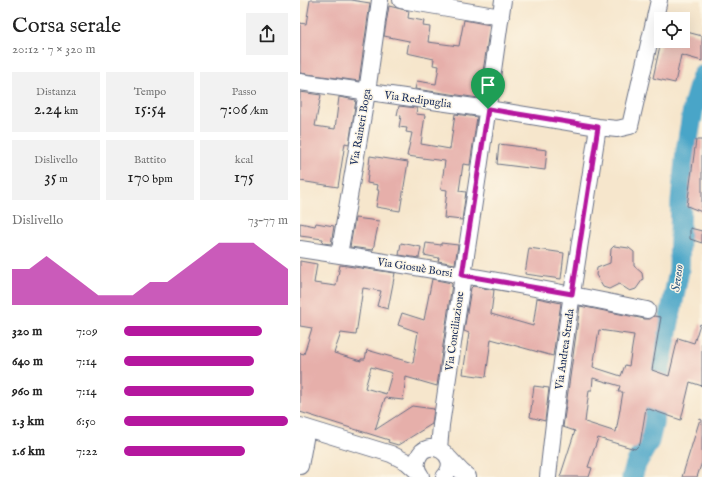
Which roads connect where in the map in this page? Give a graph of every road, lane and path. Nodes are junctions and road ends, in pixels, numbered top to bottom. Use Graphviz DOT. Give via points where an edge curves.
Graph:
graph roads {
  1 [pos="380,0"];
  2 [pos="401,0"];
  3 [pos="503,0"];
  4 [pos="659,0"];
  5 [pos="501,17"];
  6 [pos="300,82"];
  7 [pos="367,92"];
  8 [pos="488,109"];
  9 [pos="598,127"];
  10 [pos="300,249"];
  11 [pos="339,255"];
  12 [pos="462,275"];
  13 [pos="572,294"];
  14 [pos="647,310"];
  15 [pos="304,427"];
  16 [pos="423,451"];
  17 [pos="444,453"];
  18 [pos="391,454"];
  19 [pos="300,466"];
  20 [pos="420,474"];
  21 [pos="444,477"];
  22 [pos="468,477"];
  23 [pos="548,477"];
  1 -- 7 [label="street, Via Raineri Boga"];
  2 -- 5 [label="street"];
  3 -- 5 [label="street, Via Conciliazione"];
  4 -- 9 [label="street, Via Redipuglia" via="630,126 617,129"];
  5 -- 8 [label="street, Via Conciliazione"];
  6 -- 7 [label="street, Via Redipuglia"];
  7 -- 8 [label="street, Via Redipuglia"];
  7 -- 11 [label="street, Via Raineri Boga"];
  8 -- 9 [label="street, Via Redipuglia"];
  8 -- 12 [label="street, Via Conciliazione"];
  9 -- 13 [label="street, Via Andrea Strada"];
  10 -- 11 [label="street, Via Giosuè Borsi"];
  11 -- 12 [label="street, Via Giosuè Borsi"];
  12 -- 13 [label="street, Via Giosuè Borsi"];
  12 -- 17 [label="street, Via Conciliazione" via="441,424"];
  13 -- 14 [label="street, Via Giosuè Borsi"];
  13 -- 23 [label="street, Via Andrea Strada"];
  15 -- 18 [label="street"];
  15 -- 19 [label="street"];
  16 -- 17 [label="street" via="434,448"];
  16 -- 18 [label="street"];
  16 -- 20 [label="street" via="417,460"];
  17 -- 21 [label="street, Via Conciliazione" via="449,468"];
  17 -- 22 [label="street"];
  18 -- 20 [label="street" via="407,462"];
}
